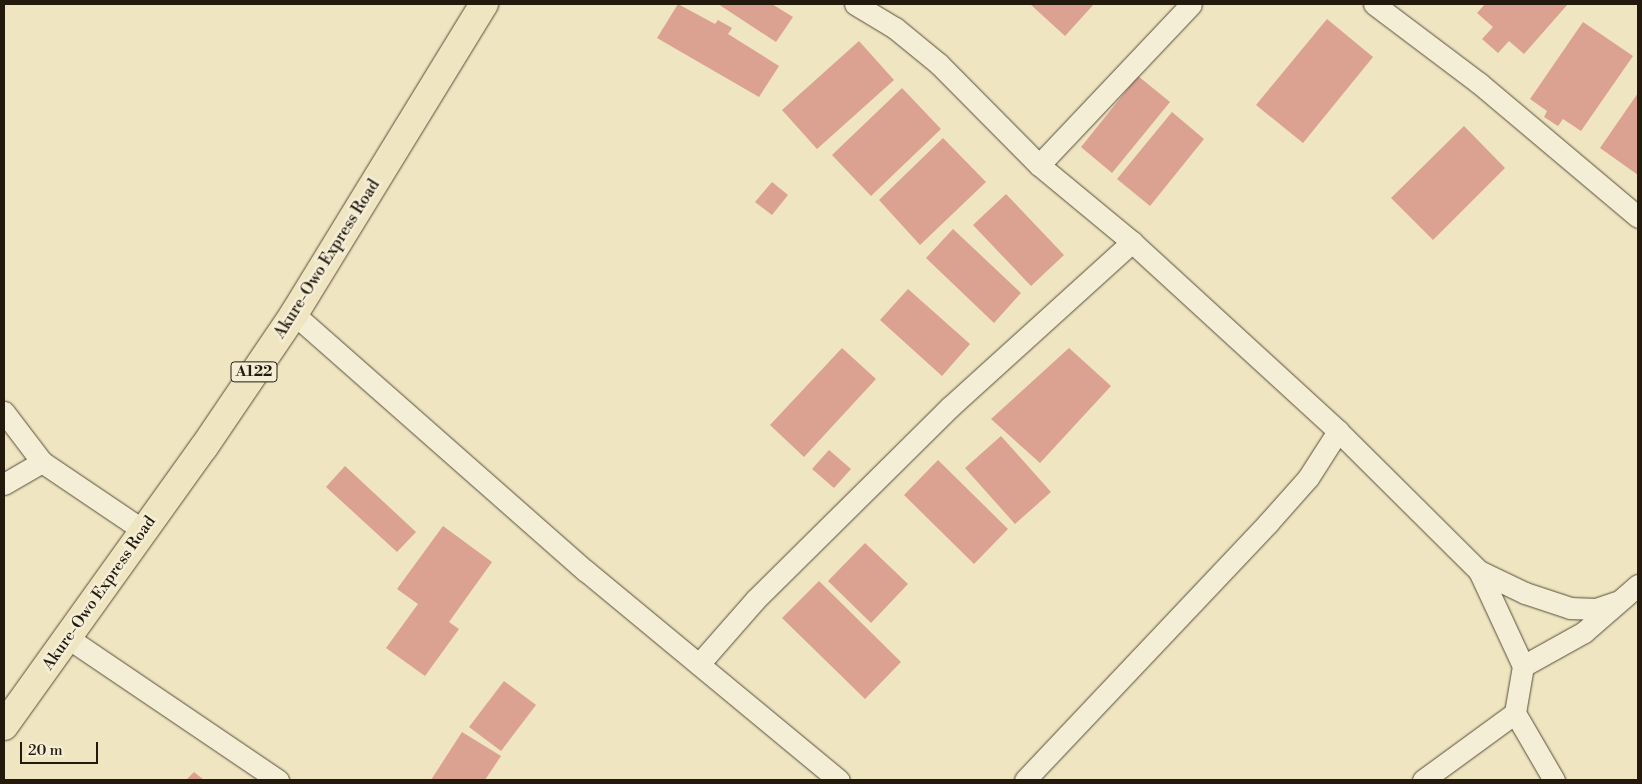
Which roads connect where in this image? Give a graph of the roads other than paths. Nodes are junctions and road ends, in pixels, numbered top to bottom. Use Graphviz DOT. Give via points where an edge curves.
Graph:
graph roads {
  1 [pos="484,4"];
  2 [pos="855,4"];
  3 [pos="1191,4"];
  4 [pos="1374,4"];
  5 [pos="1039,164"];
  6 [pos="1638,217"];
  7 [pos="1132,242"];
  8 [pos="294,314"];
  9 [pos="9,418"];
  10 [pos="1338,431"];
  11 [pos="42,462"];
  12 [pos="4,484"];
  13 [pos="143,530"];
  14 [pos="1479,571"];
  15 [pos="1638,585"];
  16 [pos="1616,602"];
  17 [pos="68,638"];
  18 [pos="699,664"];
  19 [pos="1523,666"];
  20 [pos="1515,713"];
  21 [pos="4,726"];
  22 [pos="278,780"];
  23 [pos="839,780"];
  24 [pos="1025,780"];
  25 [pos="1423,780"];
  26 [pos="1554,780"];
  1 -- 8 [label="highway, Akure-Owo Express Road / A122"];
  2 -- 5 [label="street" via="895,28 939,64"];
  3 -- 5 [label="street"];
  4 -- 6 [label="street" via="1479,83"];
  5 -- 7 [label="street"];
  7 -- 10 [label="street"];
  7 -- 18 [label="street" via="943,414 756,599"];
  8 -- 13 [label="highway, Akure-Owo Express Road / A122"];
  8 -- 18 [label="street" via="586,571"];
  9 -- 11 [label="street"];
  10 -- 14 [label="street"];
  10 -- 24 [label="street" via="1308,478 1274,516"];
  11 -- 12 [label="street"];
  11 -- 13 [label="street"];
  13 -- 17 [label="highway, Akure-Owo Express Road / A122"];
  14 -- 16 [label="street" via="1525,593 1570,608 1596,609"];
  14 -- 19 [label="street"];
  15 -- 16 [label="street"];
  16 -- 19 [label="street" via="1584,632"];
  17 -- 21 [label="highway, Akure-Owo Express Road / A122"];
  17 -- 22 [label="street"];
  18 -- 23 [label="street"];
  19 -- 20 [label="street"];
  20 -- 25 [label="street"];
  20 -- 26 [label="street"];
}
